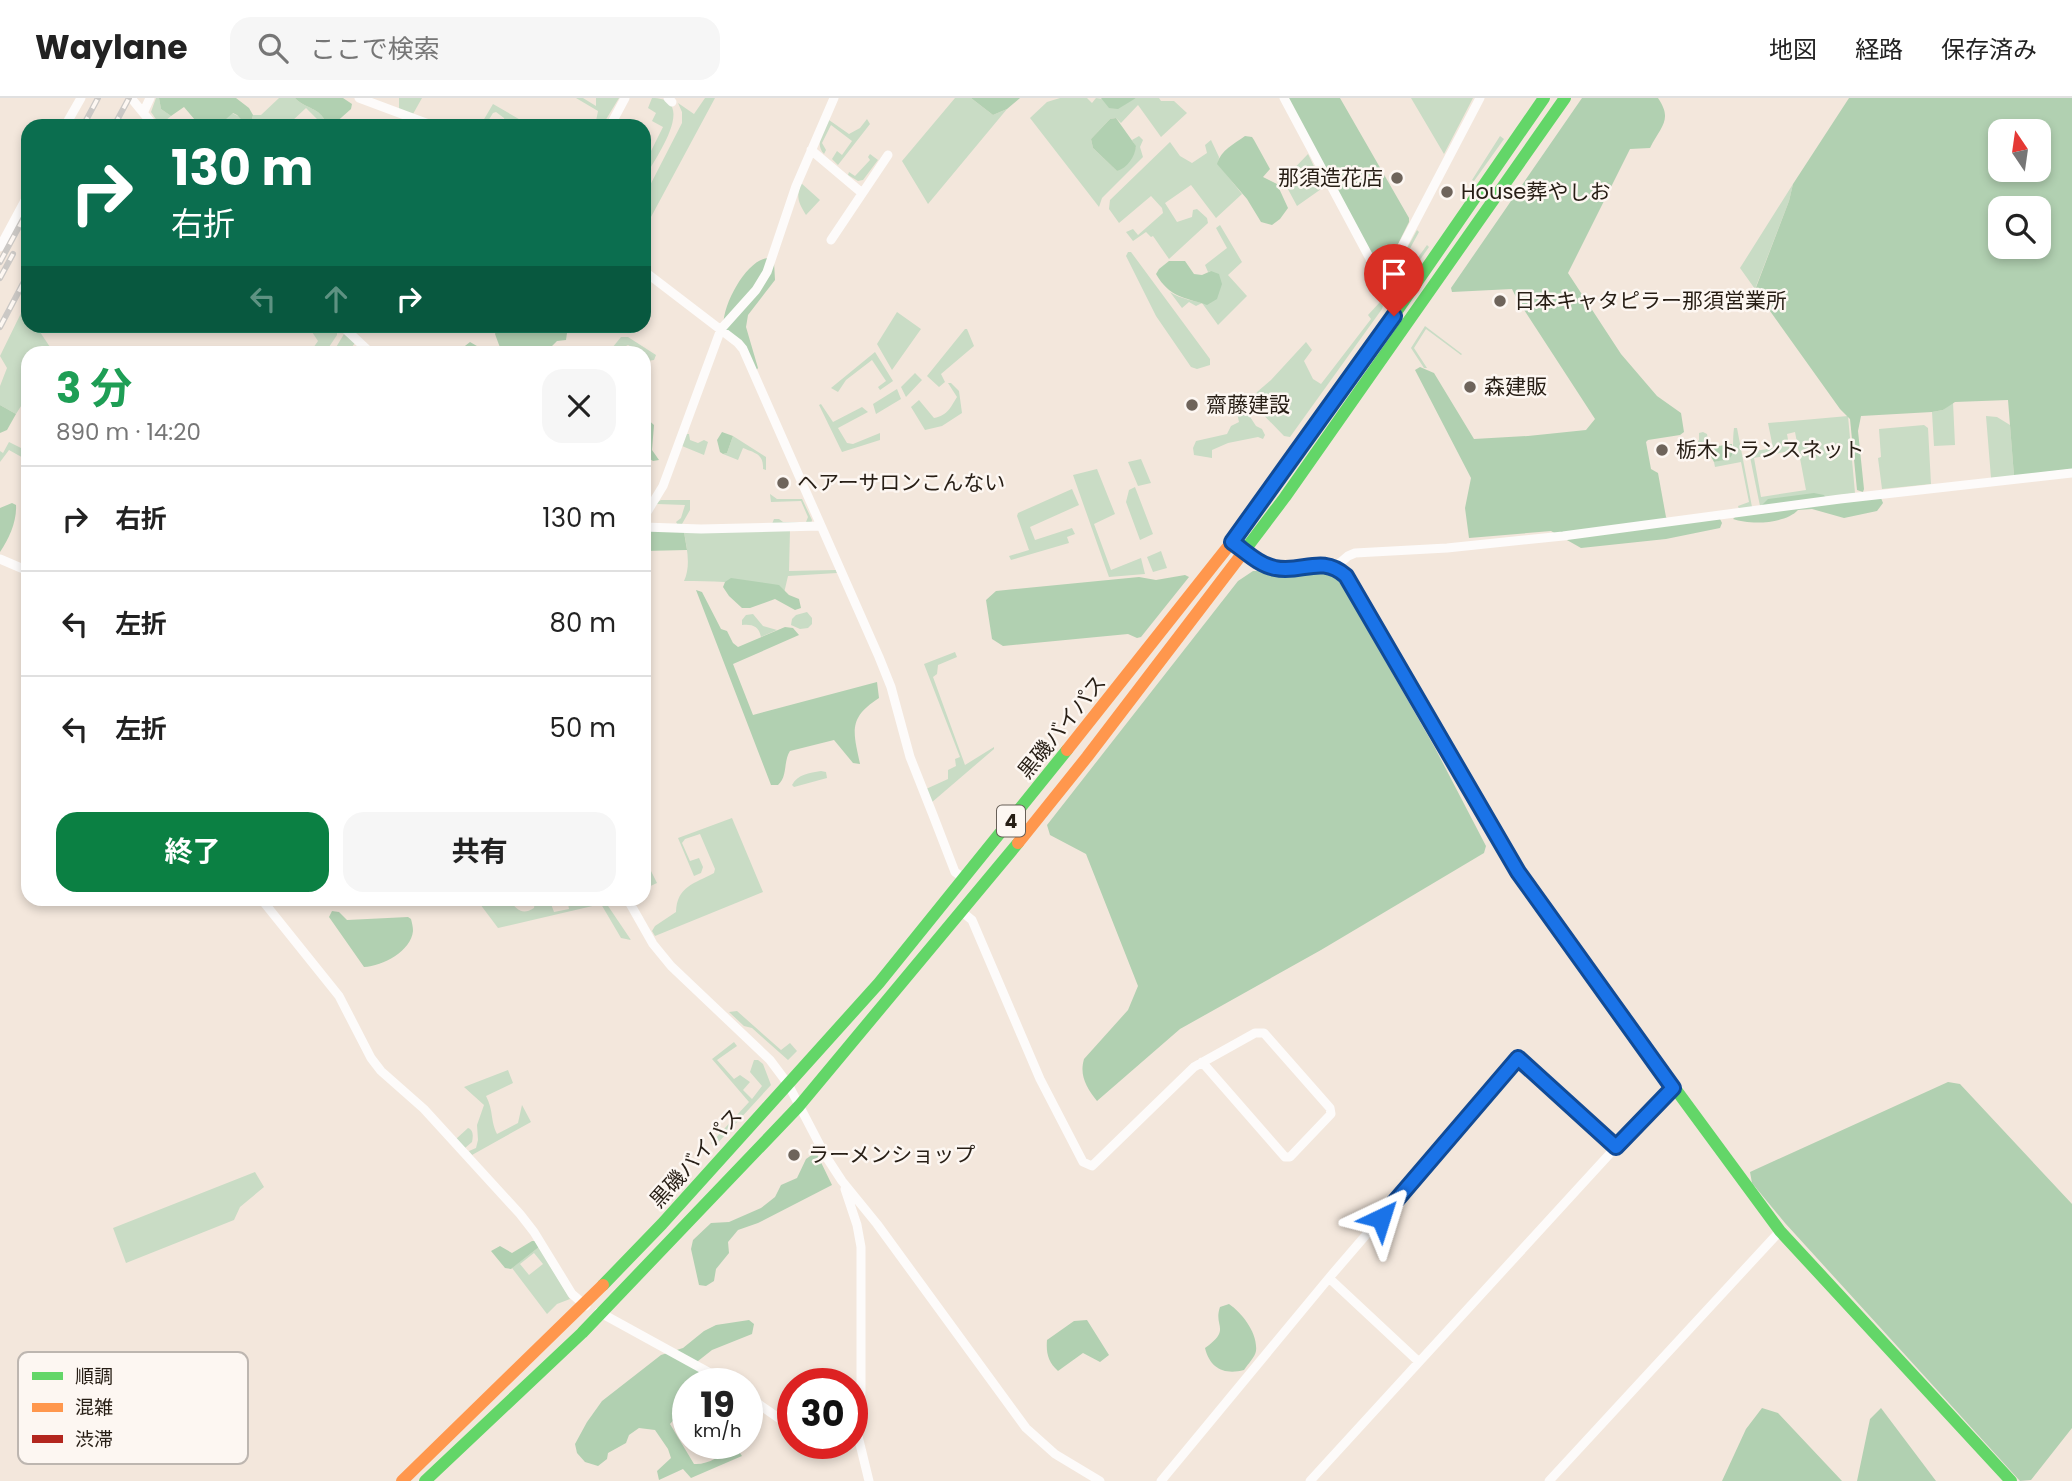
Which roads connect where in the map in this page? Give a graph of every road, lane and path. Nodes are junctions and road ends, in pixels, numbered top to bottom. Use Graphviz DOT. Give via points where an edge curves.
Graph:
graph roads {
  1 [pos="81,98"];
  2 [pos="131,98"];
  3 [pos="150,98"];
  4 [pos="359,98"];
  5 [pos="625,98"];
  6 [pos="834,98"];
  7 [pos="1284,98"];
  8 [pos="1479,98"];
  9 [pos="1544,98"];
  10 [pos="1565,98"];
  11 [pos="144,111"];
  12 [pos="69,119"];
  13 [pos="149,119"];
  14 [pos="415,119"];
  15 [pos="614,119"];
  16 [pos="811,150"];
  17 [pos="888,155"];
  18 [pos="862,193"];
  19 [pos="21,208"];
  20 [pos="831,240"];
  21 [pos="0,247"];
  22 [pos="651,276"];
  23 [pos="1383,283"];
  24 [pos="1403,305"];
  25 [pos="1414,314"];
  26 [pos="721,329"];
  27 [pos="350,333"];
  28 [pos="363,346"];
  29 [pos="2072,473"];
  30 [pos="651,506"];
  31 [pos="820,526"];
  32 [pos="651,527"];
  33 [pos="1232,542"];
  34 [pos="1244,551"];
  35 [pos="0,559"];
  36 [pos="21,568"];
  37 [pos="1334,568"];
  38 [pos="965,879"];
  39 [pos="267,906"];
  40 [pos="631,906"];
  41 [pos="962,912"];
  42 [pos="1202,1062"];
  43 [pos="788,1084"];
  44 [pos="1673,1088"];
  45 [pos="799,1106"];
  46 [pos="1616,1147"];
  47 [pos="842,1181"];
  48 [pos="1780,1231"];
  49 [pos="1329,1278"];
  50 [pos="584,1304"];
  51 [pos="601,1313"];
  52 [pos="1419,1362"];
  53 [pos="701,1368"];
  54 [pos="861,1368"];
  55 [pos="862,1459"];
  56 [pos="402,1481"];
  57 [pos="425,1481"];
  58 [pos="869,1481"];
  59 [pos="1100,1481"];
  60 [pos="1161,1481"];
  61 [pos="1310,1481"];
  62 [pos="1549,1481"];
  63 [pos="2011,1481"];
  1 -- 12 [label="street"];
  2 -- 11 [label="street"];
  3 -- 11 [label="street"];
  4 -- 14 [label="street"];
  5 -- 15 [label="street"];
  6 -- 16 [label="street"];
  7 -- 23 [label="street"];
  8 -- 23 [label="street"];
  9 -- 24 [label="main road, 黒磯バイパス / 4"];
  10 -- 25 [label="main road, 黒磯バイパス / 4"];
  11 -- 13 [label="street"];
  16 -- 18 [label="street"];
  16 -- 26 [label="street" via="767,272 757,290"];
  17 -- 18 [label="street"];
  18 -- 20 [label="street"];
  19 -- 21 [label="street"];
  22 -- 26 [label="street"];
  23 -- 24 [label="street"];
  24 -- 25 [label="main road"];
  24 -- 33 [label="main road, 黒磯バイパス / 4"];
  25 -- 34 [label="main road, 黒磯バイパス / 4"];
  26 -- 30 [label="street" via="663,486"];
  26 -- 31 [label="street" via="743,349"];
  27 -- 28 [label="street"];
  29 -- 37 [label="street" via="1563,536 1355,553"];
  31 -- 32 [label="street"];
  31 -- 38 [label="street" via="891,687 910,757 956,872"];
  33 -- 34 [label="main road"];
  33 -- 38 [label="main road, 黒磯バイパス / 4"];
  34 -- 37 [label="main road" via="1274,568 1320,564"];
  34 -- 41 [label="main road, 黒磯バイパス / 4"];
  35 -- 36 [label="street"];
  37 -- 44 [label="main road" via="1351,584 1518,872"];
  38 -- 43 [label="main road, 黒磯バイパス / 4" via="879,984"];
  39 -- 50 [label="street" via="339,996 381,1071 424,1109 520,1214 572,1294"];
  40 -- 43 [label="street" via="671,966 770,1060"];
  41 -- 42 [label="street" via="972,920 1040,1079 1083,1162 1092,1166"];
  41 -- 45 [label="main road, 黒磯バイパス / 4"];
  42 -- 42 [label="street" via="1285,1157 1331,1114 1264,1034 1255,1033"];
  43 -- 45 [label="street"];
  43 -- 50 [label="main road, 黒磯バイパス / 4"];
  44 -- 46 [label="street"];
  44 -- 48 [label="main road"];
  45 -- 47 [label="street"];
  45 -- 51 [label="main road, 黒磯バイパス / 4"];
  46 -- 49 [label="street" via="1518,1058"];
  46 -- 52 [label="street"];
  47 -- 54 [label="street" via="861,1247"];
  47 -- 59 [label="street" via="1026,1428 1055,1454"];
  48 -- 62 [label="street"];
  48 -- 63 [label="main road"];
  49 -- 52 [label="street"];
  49 -- 60 [label="street"];
  50 -- 51 [label="street"];
  50 -- 56 [label="main road, 黒磯バイパス / 4"];
  51 -- 53 [label="street"];
  51 -- 57 [label="main road, 黒磯バイパス / 4"];
  52 -- 61 [label="street"];
  55 -- 58 [label="street"];
}
